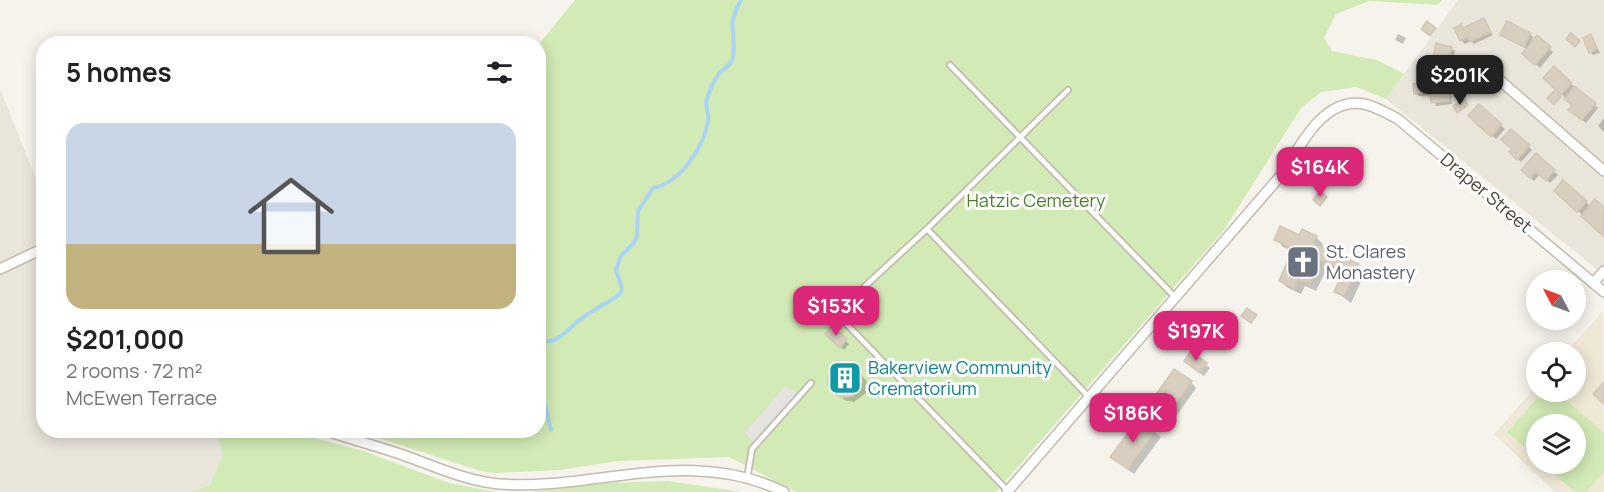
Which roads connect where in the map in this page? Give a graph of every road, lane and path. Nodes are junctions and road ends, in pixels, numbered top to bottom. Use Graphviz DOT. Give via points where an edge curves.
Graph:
graph roads {
  1 [pos="950,65"];
  2 [pos="1487,69"];
  3 [pos="1068,90"];
  4 [pos="1021,136"];
  5 [pos="1604,171"];
  6 [pos="927,229"];
  7 [pos="36,252"];
  8 [pos="0,269"];
  9 [pos="1604,271"];
  10 [pos="1593,283"];
  11 [pos="1604,292"];
  12 [pos="1175,297"];
  13 [pos="811,383"];
  14 [pos="1089,397"];
  15 [pos="348,438"];
  16 [pos="747,479"];
  17 [pos="784,492"];
  18 [pos="1008,492"];
  1 -- 4 [label="lane"];
  2 -- 5 [label="street"];
  3 -- 4 [label="lane"];
  4 -- 6 [label="lane"];
  4 -- 12 [label="lane"];
  6 -- 14 [label="lane"];
  6 -- 18 [label="lane" via="836,313"];
  7 -- 8 [label="street"];
  9 -- 10 [label="street"];
  10 -- 11 [label="street, Draper Street"];
  10 -- 12 [label="street, Draper Street" via="1398,119 1363,104 1335,108 1310,130 1282,173"];
  12 -- 14 [label="street"];
  13 -- 16 [label="lane" via="752,449"];
  14 -- 18 [label="street"];
  15 -- 16 [label="street" via="458,475 500,484 663,470 720,473"];
  16 -- 17 [label="street"];
}
